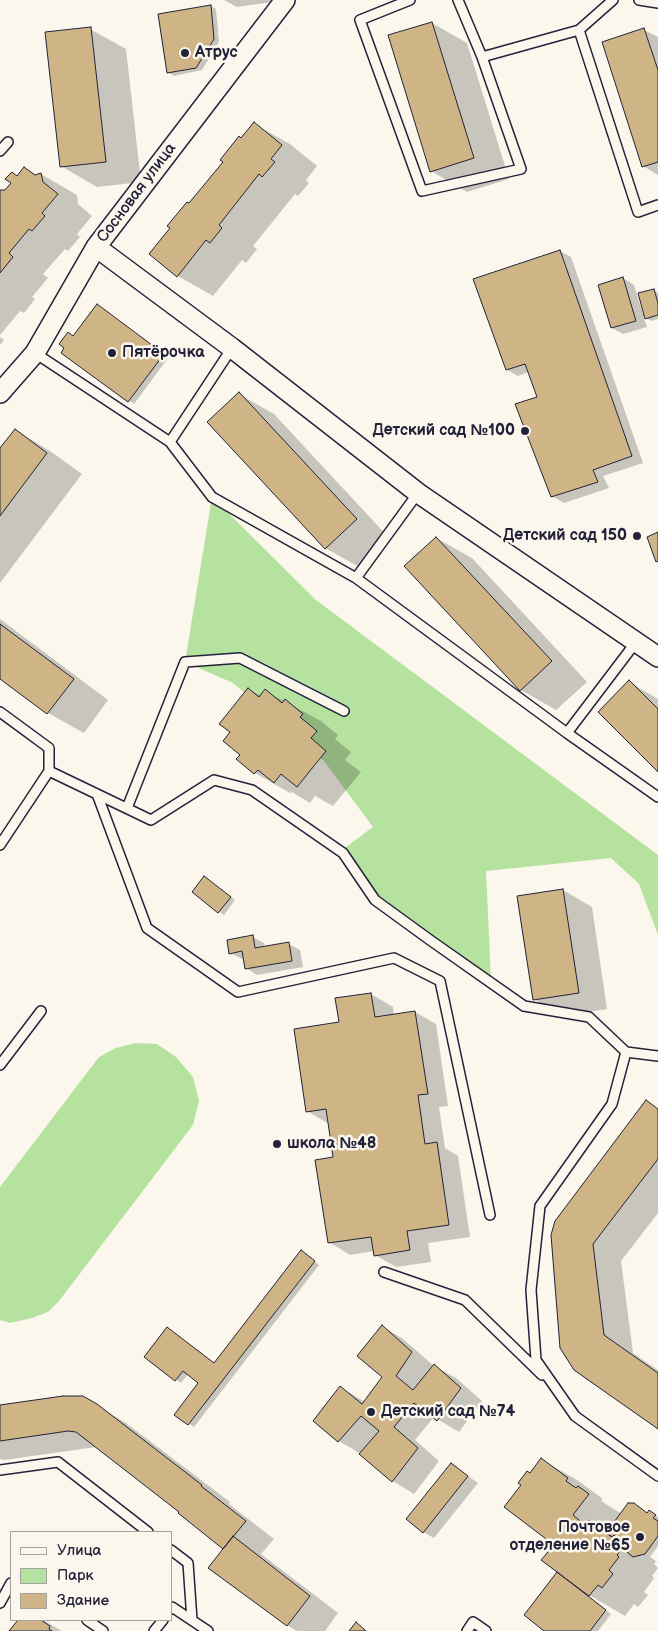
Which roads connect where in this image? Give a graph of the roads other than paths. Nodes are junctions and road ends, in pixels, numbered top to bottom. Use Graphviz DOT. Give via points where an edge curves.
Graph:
graph roads {
  1 [pos="286,0"];
  2 [pos="410,0"];
  3 [pos="458,0"];
  4 [pos="613,0"];
  5 [pos="639,0"];
  6 [pos="658,3"];
  7 [pos="579,30"];
  8 [pos="482,57"];
  9 [pos="8,142"];
  10 [pos="0,151"];
  11 [pos="658,205"];
  12 [pos="96,246"];
  13 [pos="232,348"];
  14 [pos="35,353"];
  15 [pos="0,393"];
  16 [pos="170,442"];
  17 [pos="418,493"];
  18 [pos="356,578"];
  19 [pos="636,642"];
  20 [pos="658,657"];
  21 [pos="344,711"];
  22 [pos="0,712"];
  23 [pos="567,733"];
  24 [pos="49,771"];
  25 [pos="97,794"];
  26 [pos="658,798"];
  27 [pos="127,808"];
  28 [pos="0,845"];
  29 [pos="41,1011"];
  30 [pos="626,1052"];
  31 [pos="658,1056"];
  32 [pos="0,1065"];
  33 [pos="490,1215"];
  34 [pos="384,1272"];
  35 [pos="558,1391"];
  36 [pos="0,1470"];
  37 [pos="658,1476"];
  38 [pos="147,1531"];
  39 [pos="172,1551"];
  40 [pos="10,1585"];
  41 [pos="0,1603"];
  42 [pos="172,1608"];
  43 [pos="192,1620"];
  44 [pos="88,1621"];
  45 [pos="162,1621"];
  46 [pos="103,1631"];
  47 [pos="154,1631"];
  48 [pos="208,1631"];
  49 [pos="467,1631"];
  50 [pos="486,1631"];
  1 -- 12 [label="street, Сосновая улица"];
  2 -- 8 [label="lane" via="360,20 422,191 521,169"];
  3 -- 8 [label="lane"];
  4 -- 7 [label="lane"];
  5 -- 6 [label="lane"];
  7 -- 8 [label="lane"];
  7 -- 11 [label="lane" via="638,212"];
  9 -- 10 [label="lane"];
  12 -- 13 [label="street"];
  12 -- 14 [label="street, Сосновая улица"];
  13 -- 16 [label="lane"];
  13 -- 17 [label="street"];
  14 -- 15 [label="street, Сосновая улица"];
  14 -- 16 [label="lane"];
  16 -- 18 [label="lane" via="212,497"];
  17 -- 18 [label="lane"];
  17 -- 19 [label="street"];
  18 -- 23 [label="lane"];
  19 -- 20 [label="street"];
  19 -- 23 [label="lane"];
  21 -- 27 [label="lane" via="240,658 185,662"];
  22 -- 24 [label="lane" via="49,748"];
  23 -- 26 [label="lane"];
  24 -- 25 [label="lane"];
  24 -- 28 [label="lane"];
  25 -- 27 [label="lane"];
  25 -- 33 [label="lane" via="147,928 238,992 394,958 440,981"];
  27 -- 30 [label="lane" via="151,820 214,780 252,790 343,853 375,900 524,1006 589,1017"];
  29 -- 32 [label="lane"];
  30 -- 31 [label="lane"];
  30 -- 35 [label="lane" via="612,1104 540,1206 531,1290 536,1360"];
  34 -- 35 [label="lane" via="465,1300"];
  35 -- 37 [label="lane" via="575,1416"];
  36 -- 38 [label="lane" via="58,1462"];
  39 -- 43 [label="lane" via="188,1563"];
  40 -- 41 [label="lane"];
  42 -- 43 [label="lane"];
  43 -- 48 [label="lane"];
  44 -- 46 [label="lane"];
  45 -- 47 [label="lane"];
  49 -- 50 [label="lane" via="473,1622"];
}
